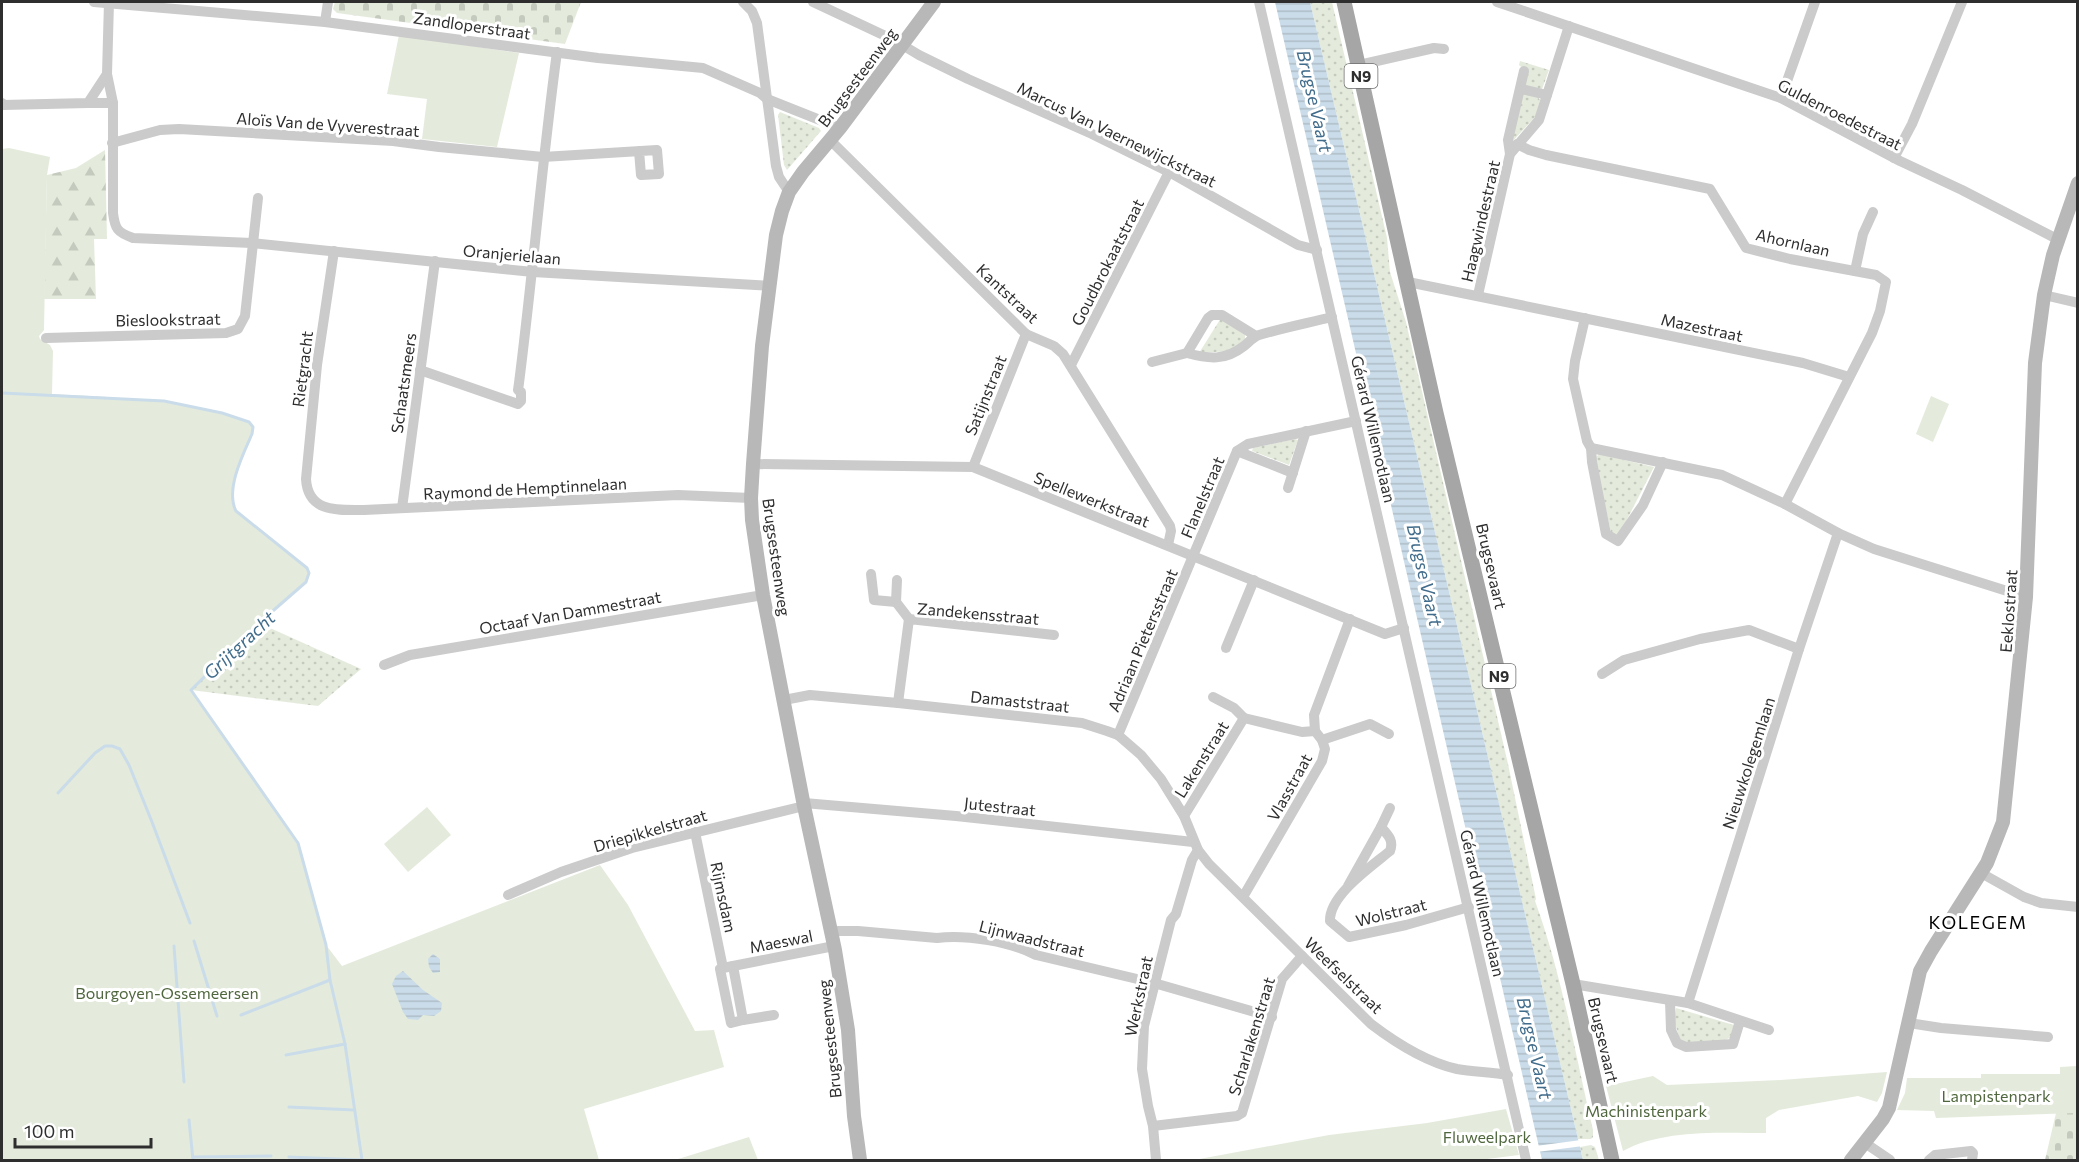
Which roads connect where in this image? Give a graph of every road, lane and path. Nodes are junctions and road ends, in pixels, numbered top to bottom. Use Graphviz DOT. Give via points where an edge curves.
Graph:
graph roads {
  1 [pos="94,2"];
  2 [pos="109,2"];
  3 [pos="328,2"];
  4 [pos="743,2"];
  5 [pos="813,2"];
  6 [pos="934,2"];
  7 [pos="1259,2"];
  8 [pos="1344,2"];
  9 [pos="1497,2"];
  10 [pos="1815,2"];
  11 [pos="1962,2"];
  12 [pos="212,6"];
  13 [pos="325,21"];
  14 [pos="1569,26"];
  15 [pos="902,45"];
  16 [pos="1444,49"];
  17 [pos="557,52"];
  18 [pos="1359,65"];
  19 [pos="1524,72"];
  20 [pos="107,74"];
  21 [pos="1521,89"];
  22 [pos="1547,95"];
  23 [pos="1781,98"];
  24 [pos="767,99"];
  25 [pos="88,103"];
  26 [pos="113,103"];
  27 [pos="2,104"];
  28 [pos="840,128"];
  29 [pos="830,140"];
  30 [pos="112,143"];
  31 [pos="1517,144"];
  32 [pos="639,151"];
  33 [pos="1510,154"];
  34 [pos="543,157"];
  35 [pos="1897,160"];
  36 [pos="1169,172"];
  37 [pos="2078,183"];
  38 [pos="789,192"];
  39 [pos="258,198"];
  40 [pos="1873,212"];
  41 [pos="2057,239"];
  42 [pos="252,243"];
  43 [pos="334,250"];
  44 [pos="1317,250"];
  45 [pos="435,261"];
  46 [pos="1855,271"];
  47 [pos="533,272"];
  48 [pos="1408,282"];
  49 [pos="771,285"];
  50 [pos="1478,295"];
  51 [pos="2044,295"];
  52 [pos="2078,303"];
  53 [pos="1332,317"];
  54 [pos="1585,318"];
  55 [pos="1026,334"];
  56 [pos="1256,336"];
  57 [pos="46,338"];
  58 [pos="1187,353"];
  59 [pos="1152,362"];
  60 [pos="1071,365"];
  61 [pos="420,370"];
  62 [pos="1849,377"];
  63 [pos="1356,421"];
  64 [pos="1306,431"];
  65 [pos="1591,448"];
  66 [pos="1237,451"];
  67 [pos="1663,462"];
  68 [pos="753,464"];
  69 [pos="973,467"];
  70 [pos="1293,473"];
  71 [pos="1288,488"];
  72 [pos="307,491"];
  73 [pos="751,498"];
  74 [pos="1785,504"];
  75 [pos="402,508"];
  76 [pos="1838,533"];
  77 [pos="1168,545"];
  78 [pos="1194,556"];
  79 [pos="870,574"];
  80 [pos="897,580"];
  81 [pos="1254,580"];
  82 [pos="763,595"];
  83 [pos="2026,597"];
  84 [pos="896,602"];
  85 [pos="909,619"];
  86 [pos="1350,619"];
  87 [pos="1404,628"];
  88 [pos="1054,635"];
  89 [pos="1226,648"];
  90 [pos="1799,649"];
  91 [pos="384,665"];
  92 [pos="1602,674"];
  93 [pos="1213,697"];
  94 [pos="784,700"];
  95 [pos="898,703"];
  96 [pos="1244,718"];
  97 [pos="1315,731"];
  98 [pos="1389,734"];
  99 [pos="1118,735"];
  100 [pos="1322,740"];
  101 [pos="804,804"];
  102 [pos="1389,808"];
  103 [pos="1184,816"];
  104 [pos="1381,827"];
  105 [pos="695,832"];
  106 [pos="1195,846"];
  107 [pos="1981,873"];
  108 [pos="1348,886"];
  109 [pos="508,895"];
  110 [pos="1243,897"];
  111 [pos="1468,907"];
  112 [pos="2078,907"];
  113 [pos="831,931"];
  114 [pos="834,946"];
  115 [pos="1302,956"];
  116 [pos="728,967"];
  117 [pos="1154,983"];
  118 [pos="1573,984"];
  119 [pos="1670,1001"];
  120 [pos="1688,1004"];
  121 [pos="774,1016"];
  122 [pos="1272,1017"];
  123 [pos="1740,1022"];
  124 [pos="1909,1023"];
  125 [pos="1769,1030"];
  126 [pos="2048,1037"];
  127 [pos="1508,1075"];
  128 [pos="1153,1126"];
  129 [pos="1864,1143"];
  130 [pos="1156,1157"];
  131 [pos="860,1161"];
  132 [pos="1526,1161"];
  133 [pos="1612,1161"];
  134 [pos="1851,1161"];
  135 [pos="1890,1161"];
  136 [pos="1929,1161"];
  137 [pos="1972,1161"];
  1 -- 2 [label="street, Zandloperstraat"];
  2 -- 12 [label="street, Zandloperstraat"];
  2 -- 20 [label="street"];
  3 -- 13 [label="street"];
  4 -- 24 [label="street" via="752,10 757,23"];
  5 -- 15 [label="street, Marcus Van Vaernewijckstraat"];
  6 -- 15 [label="street, Brugsesteenweg"];
  7 -- 44 [label="street, Gérard Willemotlaan"];
  8 -- 18 [label="main road, Brugsevaart / N9"];
  9 -- 14 [label="street, Guldenroedestraat"];
  10 -- 23 [label="street"];
  11 -- 35 [label="street"];
  12 -- 13 [label="street, Zandloperstraat"];
  13 -- 17 [label="street, Zandloperstraat"];
  14 -- 22 [label="street, Haagwindestraat"];
  14 -- 23 [label="street, Guldenroedestraat"];
  15 -- 28 [label="street, Brugsesteenweg"];
  15 -- 36 [label="street, Marcus Van Vaernewijckstraat"];
  16 -- 18 [label="street"];
  17 -- 24 [label="street, Zandloperstraat" via="703,68"];
  17 -- 34 [label="street"];
  18 -- 48 [label="main road, Brugsevaart / N9"];
  19 -- 21 [label="street, Haagwindestraat"];
  20 -- 25 [label="street"];
  20 -- 26 [label="street"];
  21 -- 22 [label="street"];
  21 -- 33 [label="street, Haagwindestraat" via="1508,140"];
  22 -- 31 [label="street, Haagwindestraat" via="1539,120"];
  23 -- 35 [label="street, Guldenroedestraat"];
  24 -- 28 [label="street, Zandloperstraat"];
  24 -- 38 [label="street" via="776,166"];
  25 -- 26 [label="street"];
  25 -- 27 [label="street"];
  26 -- 30 [label="street"];
  28 -- 29 [label="street, Brugsesteenweg"];
  29 -- 38 [label="street, Brugsesteenweg"];
  29 -- 55 [label="street, Kantstraat"];
  30 -- 34 [label="street, Aloïs Van de Vyverestraat" via="179,129 393,141"];
  30 -- 42 [label="street, Oranjerielaan" via="113,213 115,227 122,234 133,238"];
  31 -- 33 [label="street, Haagwindestraat"];
  31 -- 46 [label="street, Ahornlaan" via="1546,156 1710,189 1746,248"];
  32 -- 34 [label="street, Aloïs Van de Vyverestraat"];
  33 -- 50 [label="street, Haagwindestraat"];
  34 -- 47 [label="street"];
  35 -- 41 [label="street, Guldenroedestraat"];
  36 -- 44 [label="street, Marcus Van Vaernewijckstraat" via="1298,245"];
  36 -- 60 [label="street, Goudbrokaatstraat"];
  37 -- 41 [label="street, Eeklostraat"];
  38 -- 49 [label="street, Brugsesteenweg" via="776,236"];
  39 -- 42 [label="street"];
  40 -- 46 [label="street" via="1863,234"];
  41 -- 51 [label="street, Eeklostraat"];
  42 -- 43 [label="street, Oranjerielaan"];
  42 -- 57 [label="street, Bieslookstraat" via="245,316 233,332"];
  43 -- 45 [label="street, Oranjerielaan"];
  43 -- 72 [label="street, Rietgracht" via="317,365"];
  44 -- 53 [label="street, Gérard Willemotlaan"];
  45 -- 47 [label="street, Oranjerielaan"];
  45 -- 61 [label="street, Schaatsmeers"];
  46 -- 62 [label="street, Ahornlaan" via="1876,275 1887,282 1872,333"];
  47 -- 49 [label="street, Oranjerielaan"];
  47 -- 61 [label="street" via="518,390 522,397 518,404"];
  48 -- 50 [label="street, Mazestraat"];
  48 -- 118 [label="main road, Brugsevaart / N9"];
  49 -- 68 [label="street, Brugsesteenweg"];
  50 -- 54 [label="street, Mazestraat"];
  51 -- 52 [label="street"];
  51 -- 83 [label="street, Eeklostraat" via="2035,363"];
  53 -- 56 [label="street"];
  53 -- 63 [label="street, Gérard Willemotlaan"];
  54 -- 62 [label="street, Mazestraat" via="1803,363"];
  54 -- 65 [label="street" via="1573,380"];
  55 -- 60 [label="street, Kantstraat" via="1054,346"];
  55 -- 69 [label="street, Satijnstraat"];
  56 -- 58 [label="street" via="1242,348 1219,358"];
  56 -- 58 [label="street" via="1222,315 1212,315"];
  58 -- 59 [label="street"];
  60 -- 77 [label="street, Kantstraat" via="1170,526"];
  61 -- 75 [label="street, Schaatsmeers"];
  62 -- 74 [label="street"];
  63 -- 64 [label="street, Flanelstraat"];
  63 -- 87 [label="street, Gérard Willemotlaan"];
  64 -- 66 [label="street, Flanelstraat" via="1248,444"];
  64 -- 70 [label="street"];
  65 -- 67 [label="street"];
  65 -- 67 [label="street" via="1606,534 1618,541 1643,505"];
  66 -- 70 [label="street, Flanelstraat"];
  66 -- 78 [label="street, Flanelstraat"];
  67 -- 74 [label="street" via="1722,475"];
  68 -- 69 [label="street, Spellewerkstraat"];
  68 -- 73 [label="street, Brugsesteenweg"];
  69 -- 77 [label="street, Spellewerkstraat"];
  70 -- 71 [label="street"];
  72 -- 75 [label="street, Raymond de Hemptinnelaan" via="321,506 331,509"];
  73 -- 75 [label="street, Raymond de Hemptinnelaan" via="678,495"];
  73 -- 82 [label="street, Brugsesteenweg"];
  74 -- 76 [label="street"];
  76 -- 83 [label="street" via="1877,550"];
  76 -- 90 [label="street, Nieuwkolegemlaan"];
  77 -- 78 [label="street, Spellewerkstraat"];
  78 -- 81 [label="street, Spellewerkstraat"];
  78 -- 99 [label="street, Adriaan Pietersstraat"];
  79 -- 84 [label="street" via="874,600"];
  80 -- 84 [label="street"];
  81 -- 86 [label="street, Spellewerkstraat"];
  81 -- 89 [label="street"];
  82 -- 91 [label="street, Octaaf Van Dammestraat" via="410,655"];
  82 -- 94 [label="street, Brugsesteenweg"];
  83 -- 107 [label="street, Eeklostraat" via="2004,822"];
  84 -- 85 [label="street"];
  85 -- 88 [label="street, Zandekensstraat"];
  85 -- 95 [label="street, Zandekensstraat"];
  86 -- 87 [label="street, Spellewerkstraat" via="1385,634"];
  86 -- 97 [label="street, Vlasstraat" via="1314,715"];
  87 -- 111 [label="street, Gérard Willemotlaan"];
  90 -- 92 [label="street" via="1749,630 1634,657"];
  90 -- 120 [label="street, Nieuwkolegemlaan"];
  93 -- 96 [label="street, Lakenstraat"];
  94 -- 95 [label="street, Damaststraat" via="810,695"];
  94 -- 101 [label="street, Brugsesteenweg"];
  95 -- 99 [label="street, Damaststraat" via="1082,723"];
  96 -- 97 [label="street, Lakenstraat" via="1302,732"];
  96 -- 103 [label="street, Lakenstraat"];
  97 -- 100 [label="street, Vlasstraat"];
  98 -- 100 [label="street" via="1370,724"];
  99 -- 103 [label="street, Damaststraat" via="1161,779"];
  100 -- 110 [label="street, Vlasstraat" via="1322,761"];
  101 -- 105 [label="street, Driepikkelstraat"];
  101 -- 106 [label="street, Jutestraat" via="978,818"];
  101 -- 113 [label="street, Brugsesteenweg"];
  102 -- 104 [label="street, Wolstraat"];
  103 -- 106 [label="street, Damaststraat"];
  104 -- 108 [label="street, Wolstraat"];
  104 -- 108 [label="street, Wolstraat" via="1390,838 1389,851"];
  105 -- 109 [label="street, Driepikkelstraat" via="632,848"];
  105 -- 116 [label="street, Rijmsdam"];
  106 -- 110 [label="street, Weefselstraat"];
  106 -- 117 [label="street, Werkstraat"];
  107 -- 112 [label="street" via="2041,903"];
  107 -- 124 [label="street, Eeklostraat" via="1920,971"];
  108 -- 111 [label="street, Wolstraat" via="1330,914 1330,921 1349,937"];
  110 -- 115 [label="street, Weefselstraat"];
  111 -- 127 [label="street, Gérard Willemotlaan"];
  113 -- 114 [label="street, Brugsesteenweg"];
  113 -- 117 [label="street, Lijnwaadstraat" via="983,940"];
  114 -- 116 [label="street, Maeswal"];
  114 -- 131 [label="street, Brugsesteenweg" via="848,1029"];
  115 -- 122 [label="street, Scharlakenstraat" via="1282,979"];
  115 -- 127 [label="street, Weefselstraat" via="1392,1040 1456,1069"];
  116 -- 121 [label="street, Rijmsdam" via="720,969 731,1023"];
  117 -- 122 [label="street, Lijnwaadstraat"];
  117 -- 128 [label="street, Werkstraat" via="1144,1026 1142,1069"];
  118 -- 119 [label="street"];
  118 -- 133 [label="main road, Brugsevaart / N9"];
  119 -- 120 [label="street"];
  119 -- 123 [label="street" via="1671,1030 1677,1044 1686,1047 1733,1044"];
  120 -- 123 [label="street"];
  122 -- 128 [label="street, Scharlakenstraat" via="1242,1113"];
  123 -- 125 [label="street"];
  124 -- 126 [label="street"];
  124 -- 129 [label="street, Eeklostraat" via="1893,1095 1883,1119"];
  127 -- 132 [label="street, Gérard Willemotlaan"];
  128 -- 130 [label="street, Werkstraat"];
  129 -- 134 [label="street, Eeklostraat"];
  129 -- 135 [label="street"];
  136 -- 137 [label="street" via="1935,1155 1971,1151"];
}
